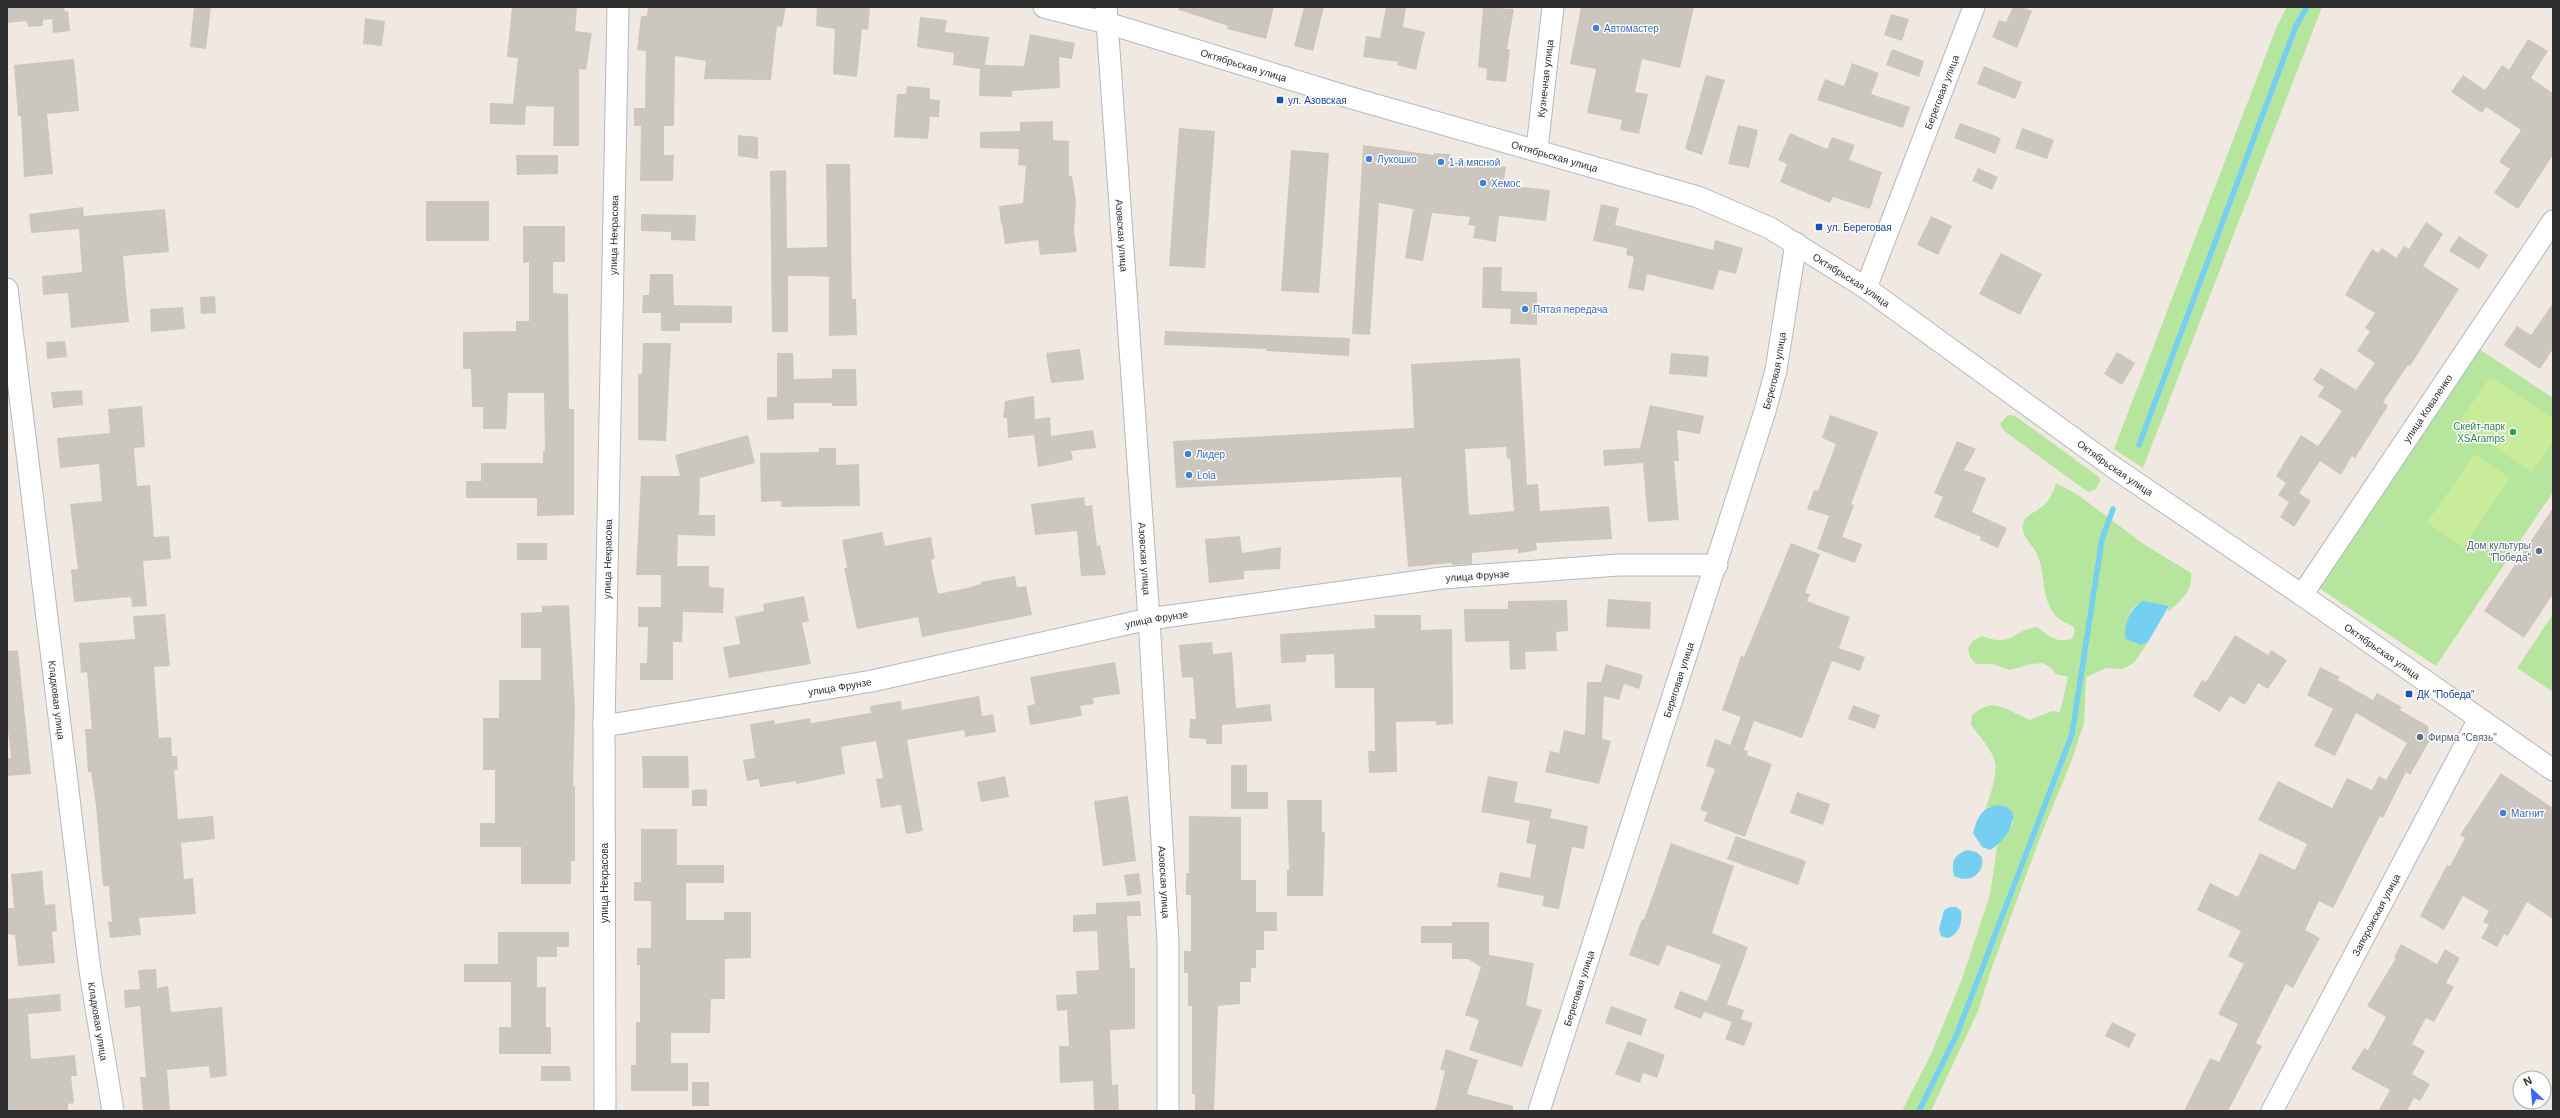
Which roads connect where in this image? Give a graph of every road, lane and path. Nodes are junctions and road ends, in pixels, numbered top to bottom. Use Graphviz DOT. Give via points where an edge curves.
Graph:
graph roads {
  1 [pos="618,7"];
  2 [pos="1044,7"];
  3 [pos="1553,7"];
  4 [pos="1974,7"];
  5 [pos="1106,15"];
  6 [pos="1537,149"];
  7 [pos="2553,221"];
  8 [pos="1796,243"];
  9 [pos="1866,288"];
  10 [pos="7,289"];
  11 [pos="1717,565"];
  12 [pos="2302,595"];
  13 [pos="1149,618"];
  14 [pos="2478,719"];
  15 [pos="604,726"];
  16 [pos="2553,770"];
  17 [pos="113,1111"];
  18 [pos="605,1111"];
  19 [pos="1168,1111"];
  20 [pos="1539,1111"];
  21 [pos="2272,1111"];
  1 -- 15 [label="street, улица Некрасова"];
  2 -- 5 [label="street, Октябрьская улица"];
  3 -- 6 [label="street, Кузнечная улица"];
  4 -- 9 [label="street, Береговая улица"];
  5 -- 6 [label="street, Октябрьская улица" via="1354,99"];
  5 -- 13 [label="street, Азовская улица"];
  6 -- 8 [label="street, Октябрьская улица" via="1698,197 1741,213"];
  7 -- 12 [label="street, улица Коваленко"];
  8 -- 9 [label="street, Октябрьская улица"];
  8 -- 11 [label="street, Береговая улица" via="1776,370"];
  9 -- 12 [label="street, Октябрьская улица" via="2113,467"];
  10 -- 17 [label="street, Кладковая улица" via="86,940"];
  11 -- 13 [label="street, улица Фрунзе" via="1618,565 1442,578"];
  11 -- 20 [label="street, Береговая улица"];
  12 -- 14 [label="street, Октябрьская улица"];
  13 -- 15 [label="street, улица Фрунзе" via="864,682"];
  13 -- 19 [label="street, Азовская улица" via="1168,942"];
  14 -- 16 [label="street, Октябрьская улица"];
  14 -- 21 [label="street, Запорожская улица"];
  15 -- 18 [label="street, улица Некрасова"];
}
